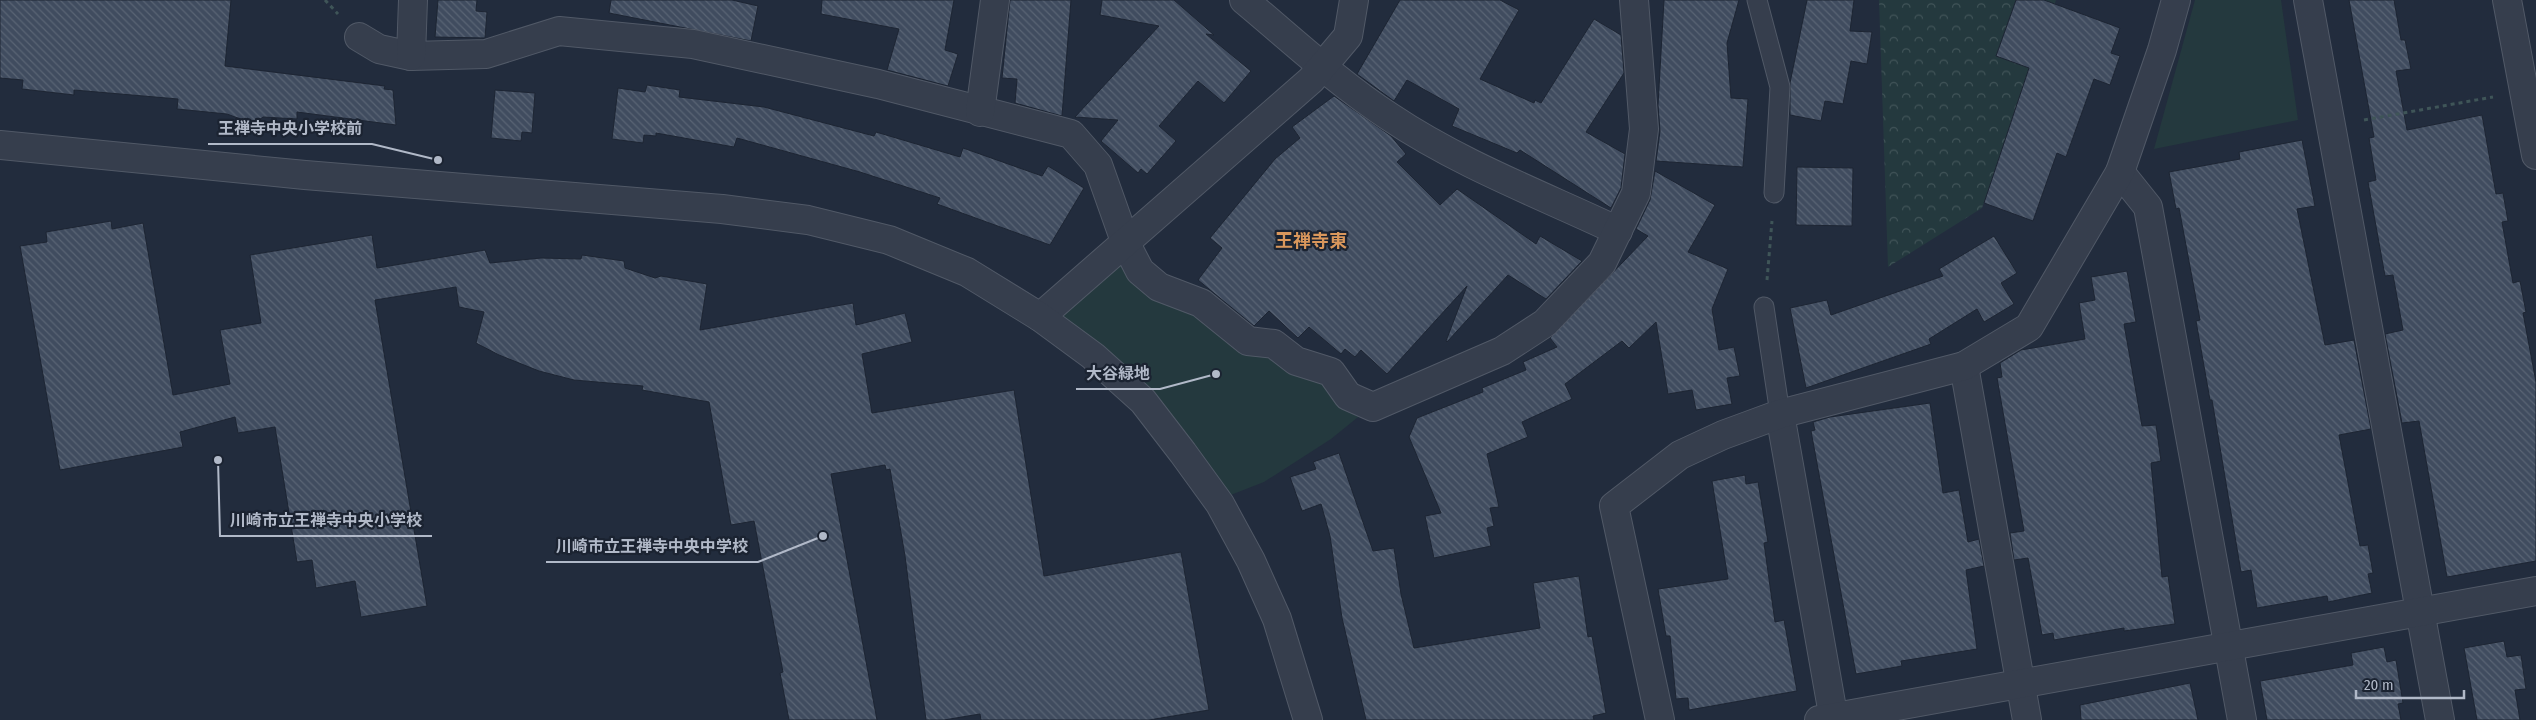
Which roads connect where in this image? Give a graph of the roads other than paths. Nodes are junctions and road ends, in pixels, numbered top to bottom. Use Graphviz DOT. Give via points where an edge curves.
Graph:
graph roads {
  1 [pos="413,0"];
  2 [pos="995,0"];
  3 [pos="1244,0"];
  4 [pos="1354,0"];
  5 [pos="1611,0"];
  6 [pos="1757,0"];
  7 [pos="2176,0"];
  8 [pos="2308,0"];
  9 [pos="2507,0"];
  10 [pos="1634,7"];
  11 [pos="359,37"];
  12 [pos="411,56"];
  13 [pos="1323,66"];
  14 [pos="980,112"];
  15 [pos="0,145"];
  16 [pos="2536,155"];
  17 [pos="2120,172"];
  18 [pos="1774,193"];
  19 [pos="1618,231"];
  20 [pos="1126,244"];
  21 [pos="1764,307"];
  22 [pos="1040,318"];
  23 [pos="1964,366"];
  24 [pos="1780,414"];
  25 [pos="2536,591"];
  26 [pos="2421,612"];
  27 [pos="2229,646"];
  28 [pos="2020,684"];
  29 [pos="1829,719"];
  30 [pos="1308,720"];
  31 [pos="1660,720"];
  32 [pos="2027,720"];
  33 [pos="2242,720"];
  34 [pos="2440,720"];
  1 -- 12 [label="street"];
  2 -- 14 [label="street"];
  3 -- 13 [label="street"];
  4 -- 13 [label="street" via="1348,36"];
  5 -- 10 [label="street"];
  6 -- 18 [label="lane" via="1780,87"];
  7 -- 17 [label="street"];
  8 -- 26 [label="street"];
  9 -- 16 [label="street"];
  10 -- 19 [label="street" via="1644,129 1636,193"];
  11 -- 12 [label="street" via="379,49"];
  12 -- 14 [label="street" via="486,54 559,31 693,44 878,84"];
  13 -- 19 [label="street" via="1390,117 1464,159"];
  13 -- 20 [label="street"];
  14 -- 20 [label="street" via="1071,134 1098,165"];
  15 -- 22 [label="street" via="305,175 722,209 808,220 889,240 959,269"];
  17 -- 23 [label="street" via="2029,327"];
  17 -- 27 [label="street" via="2148,208"];
  19 -- 20 [label="street" via="1602,262 1545,323 1502,351 1373,407 1348,396 1331,372 1296,361 1274,344 1248,341 1201,303 1159,286 1140,271"];
  20 -- 22 [label="street"];
  21 -- 24 [label="lane"];
  22 -- 30 [label="street" via="1093,356 1143,401 1220,504 1277,619"];
  23 -- 24 [label="street"];
  23 -- 28 [label="street"];
  24 -- 29 [label="street"];
  24 -- 31 [label="street" via="1680,455 1614,506"];
  25 -- 26 [label="street"];
  26 -- 27 [label="street"];
  26 -- 34 [label="street"];
  27 -- 28 [label="street"];
  27 -- 33 [label="street"];
  28 -- 29 [label="street"];
  28 -- 32 [label="street"];
}
